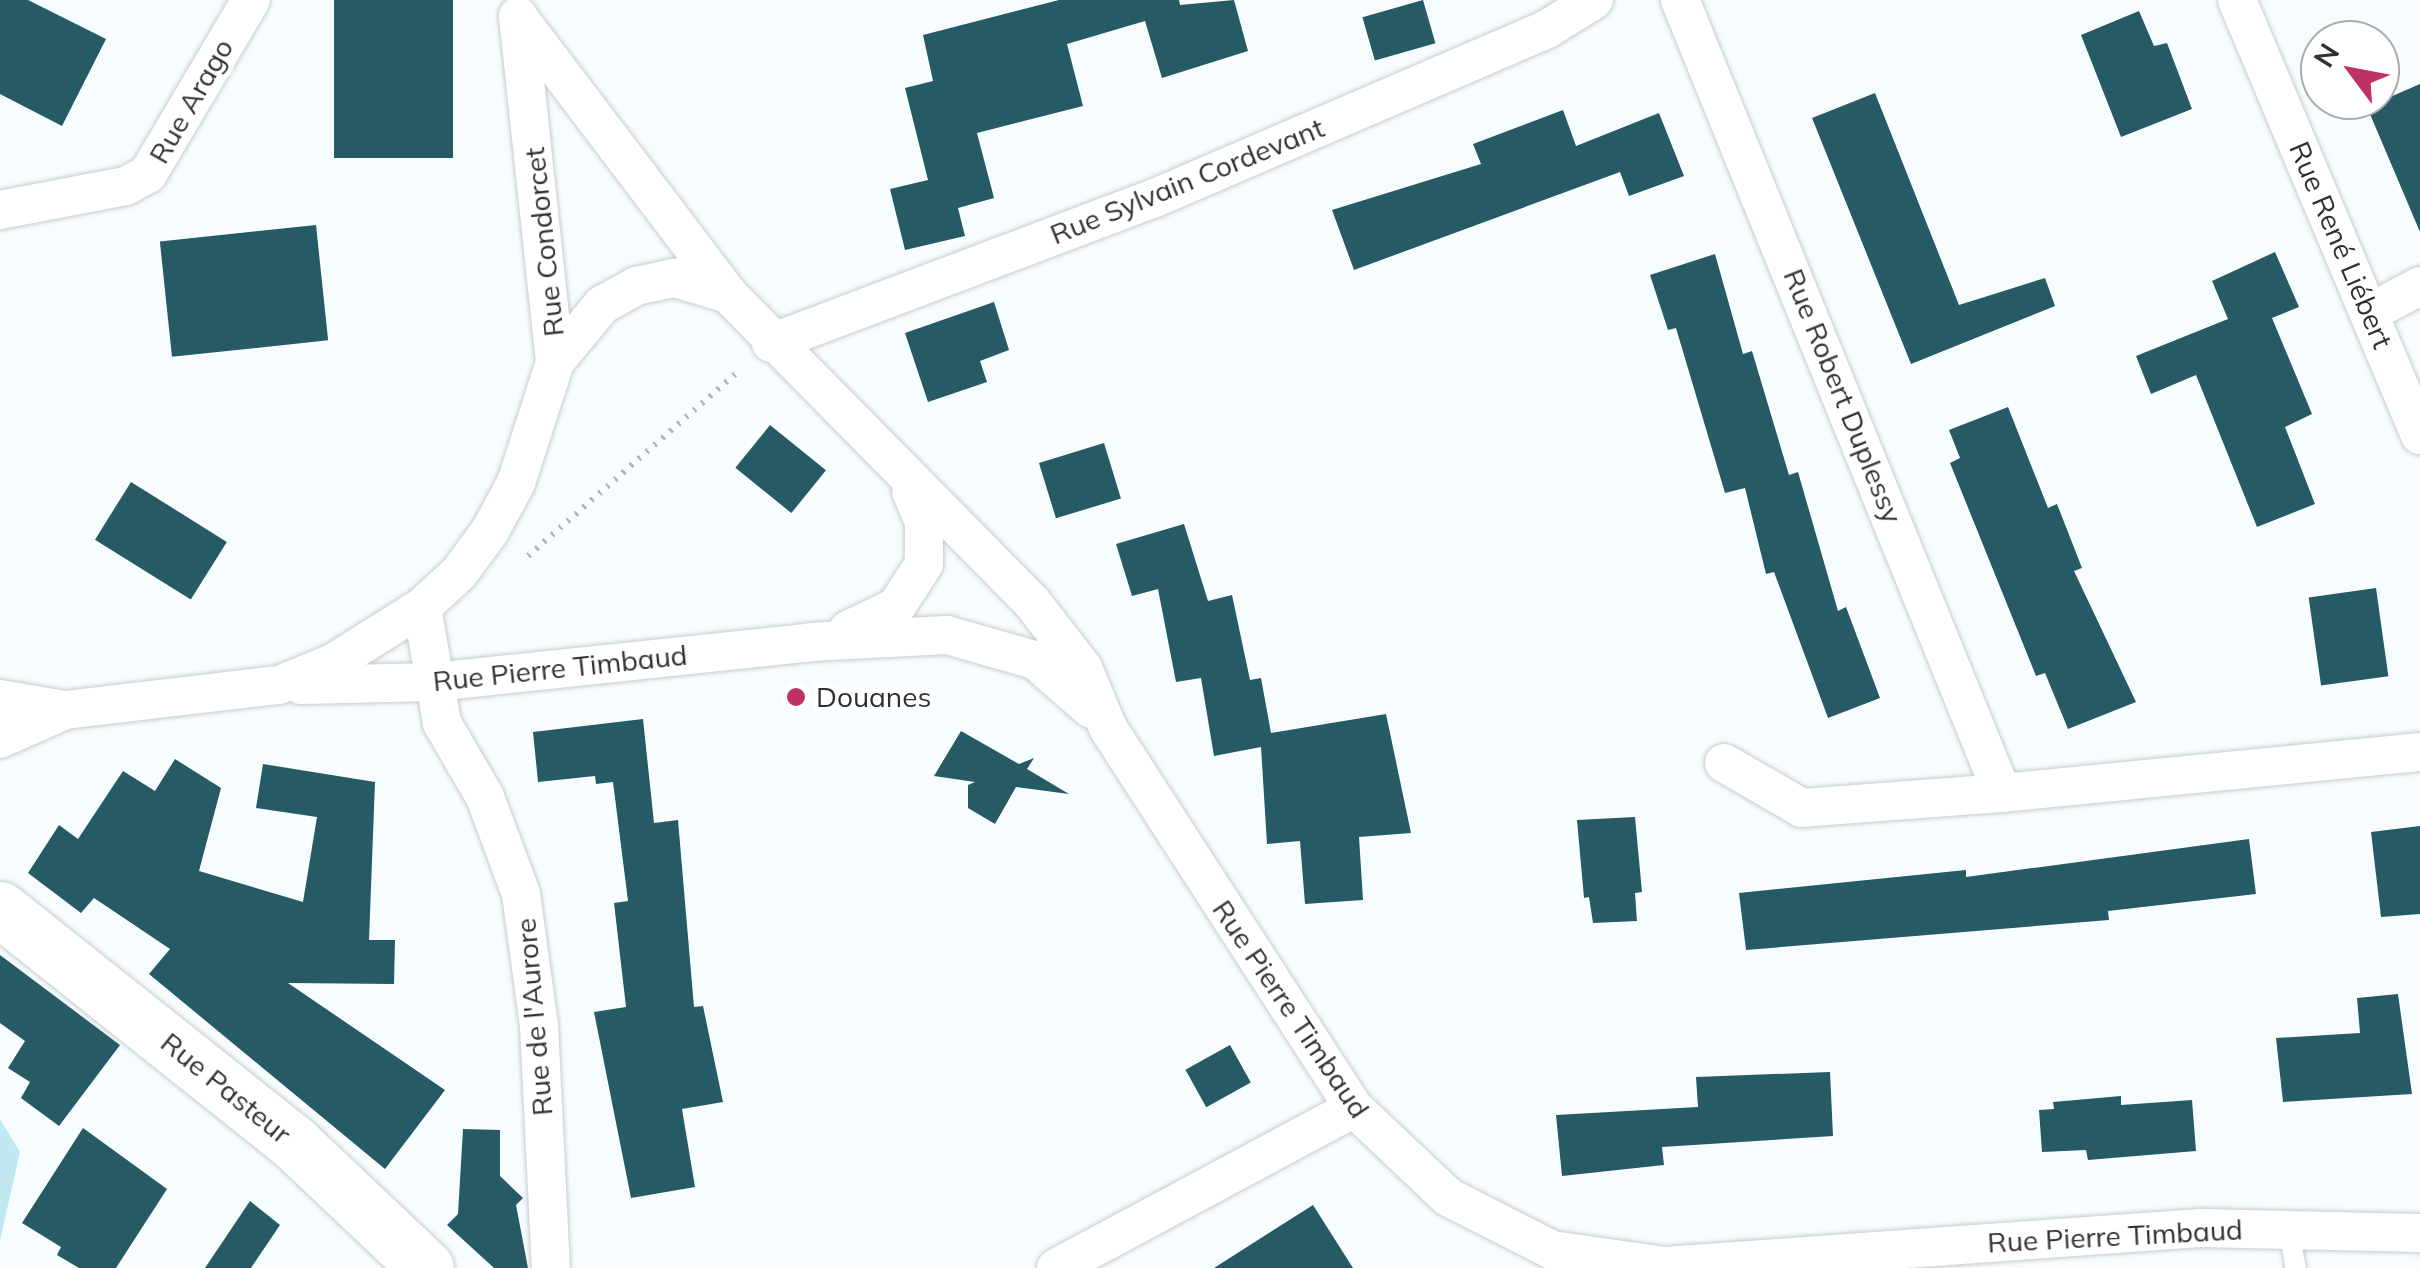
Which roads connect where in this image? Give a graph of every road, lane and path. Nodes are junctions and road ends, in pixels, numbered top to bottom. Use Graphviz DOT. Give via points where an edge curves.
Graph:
graph roads {
  1 [pos="250,0"];
  2 [pos="1594,0"];
  3 [pos="1680,0"];
  4 [pos="2237,0"];
  5 [pos="517,8"];
  6 [pos="0,210"];
  7 [pos="2420,286"];
  8 [pos="728,294"];
  9 [pos="2370,312"];
  10 [pos="771,342"];
  11 [pos="556,362"];
  12 [pos="2420,435"];
  13 [pos="907,482"];
  14 [pos="459,573"];
  15 [pos="422,607"];
  16 [pos="812,642"];
  17 [pos="434,682"];
  18 [pos="279,685"];
  19 [pos="0,699"];
  20 [pos="66,710"];
  21 [pos="1108,728"];
  22 [pos="0,739"];
  23 [pos="2420,752"];
  24 [pos="1724,763"];
  25 [pos="2002,793"];
  26 [pos="5,916"];
  27 [pos="1354,1108"];
  28 [pos="2289,1230"];
  29 [pos="2420,1233"];
  30 [pos="426,1268"];
  31 [pos="551,1268"];
  32 [pos="1056,1268"];
  33 [pos="2296,1268"];
  1 -- 6 [label="street, Rue Arago" via="148,174 126,186"];
  2 -- 10 [label="street, Rue Sylvain Cordevant" via="1547,28 1155,198"];
  3 -- 25 [label="street, Rue Robert Duplessy"];
  4 -- 9 [label="street, Rue René Liébert"];
  5 -- 8 [label="street, Rue Pierre Timbaud"];
  5 -- 11 [label="street, Rue Condorcet"];
  7 -- 9 [label="street"];
  8 -- 10 [label="street, Rue Pierre Timbaud"];
  8 -- 11 [label="street" via="675,278 636,286 602,305"];
  9 -- 12 [label="street, Rue René Liébert"];
  10 -- 13 [label="street, Rue Pierre Timbaud"];
  10 -- 14 [label="path" via="530,554 512,565"];
  11 -- 14 [label="street, Rue Condorcet" via="516,483"];
  13 -- 16 [label="street" via="926,542 912,590 874,621"];
  13 -- 21 [label="street, Rue Pierre Timbaud" via="1031,602 1084,668"];
  14 -- 15 [label="street, Rue Condorcet"];
  15 -- 17 [label="street, Rue de l'Aurore"];
  15 -- 18 [label="street, Rue Condorcet" via="333,664"];
  16 -- 17 [label="street, Rue Pierre Timbaud"];
  16 -- 21 [label="street, Rue Pierre Timbaud" via="947,635 1000,645 1068,683"];
  17 -- 18 [label="street, Rue Pierre Timbaud"];
  17 -- 31 [label="street, Rue de l'Aurore" via="442,723 492,814 521,894 539,1025"];
  18 -- 20 [label="street, Rue Condorcet"];
  19 -- 20 [label="street, Rue Condorcet"];
  20 -- 22 [label="street, Rue Condorcet"];
  21 -- 27 [label="street, Rue Pierre Timbaud"];
  23 -- 25 [label="street"];
  24 -- 25 [label="street" via="1802,808"];
  26 -- 30 [label="main road, Rue Pasteur" via="296,1144"];
  27 -- 28 [label="street, Rue Pierre Timbaud" via="1448,1197 1552,1250 1608,1261 1665,1266 2200,1228"];
  27 -- 32 [label="street"];
  28 -- 29 [label="street, Rue Pierre Timbaud"];
  28 -- 33 [label="lane"];
}
